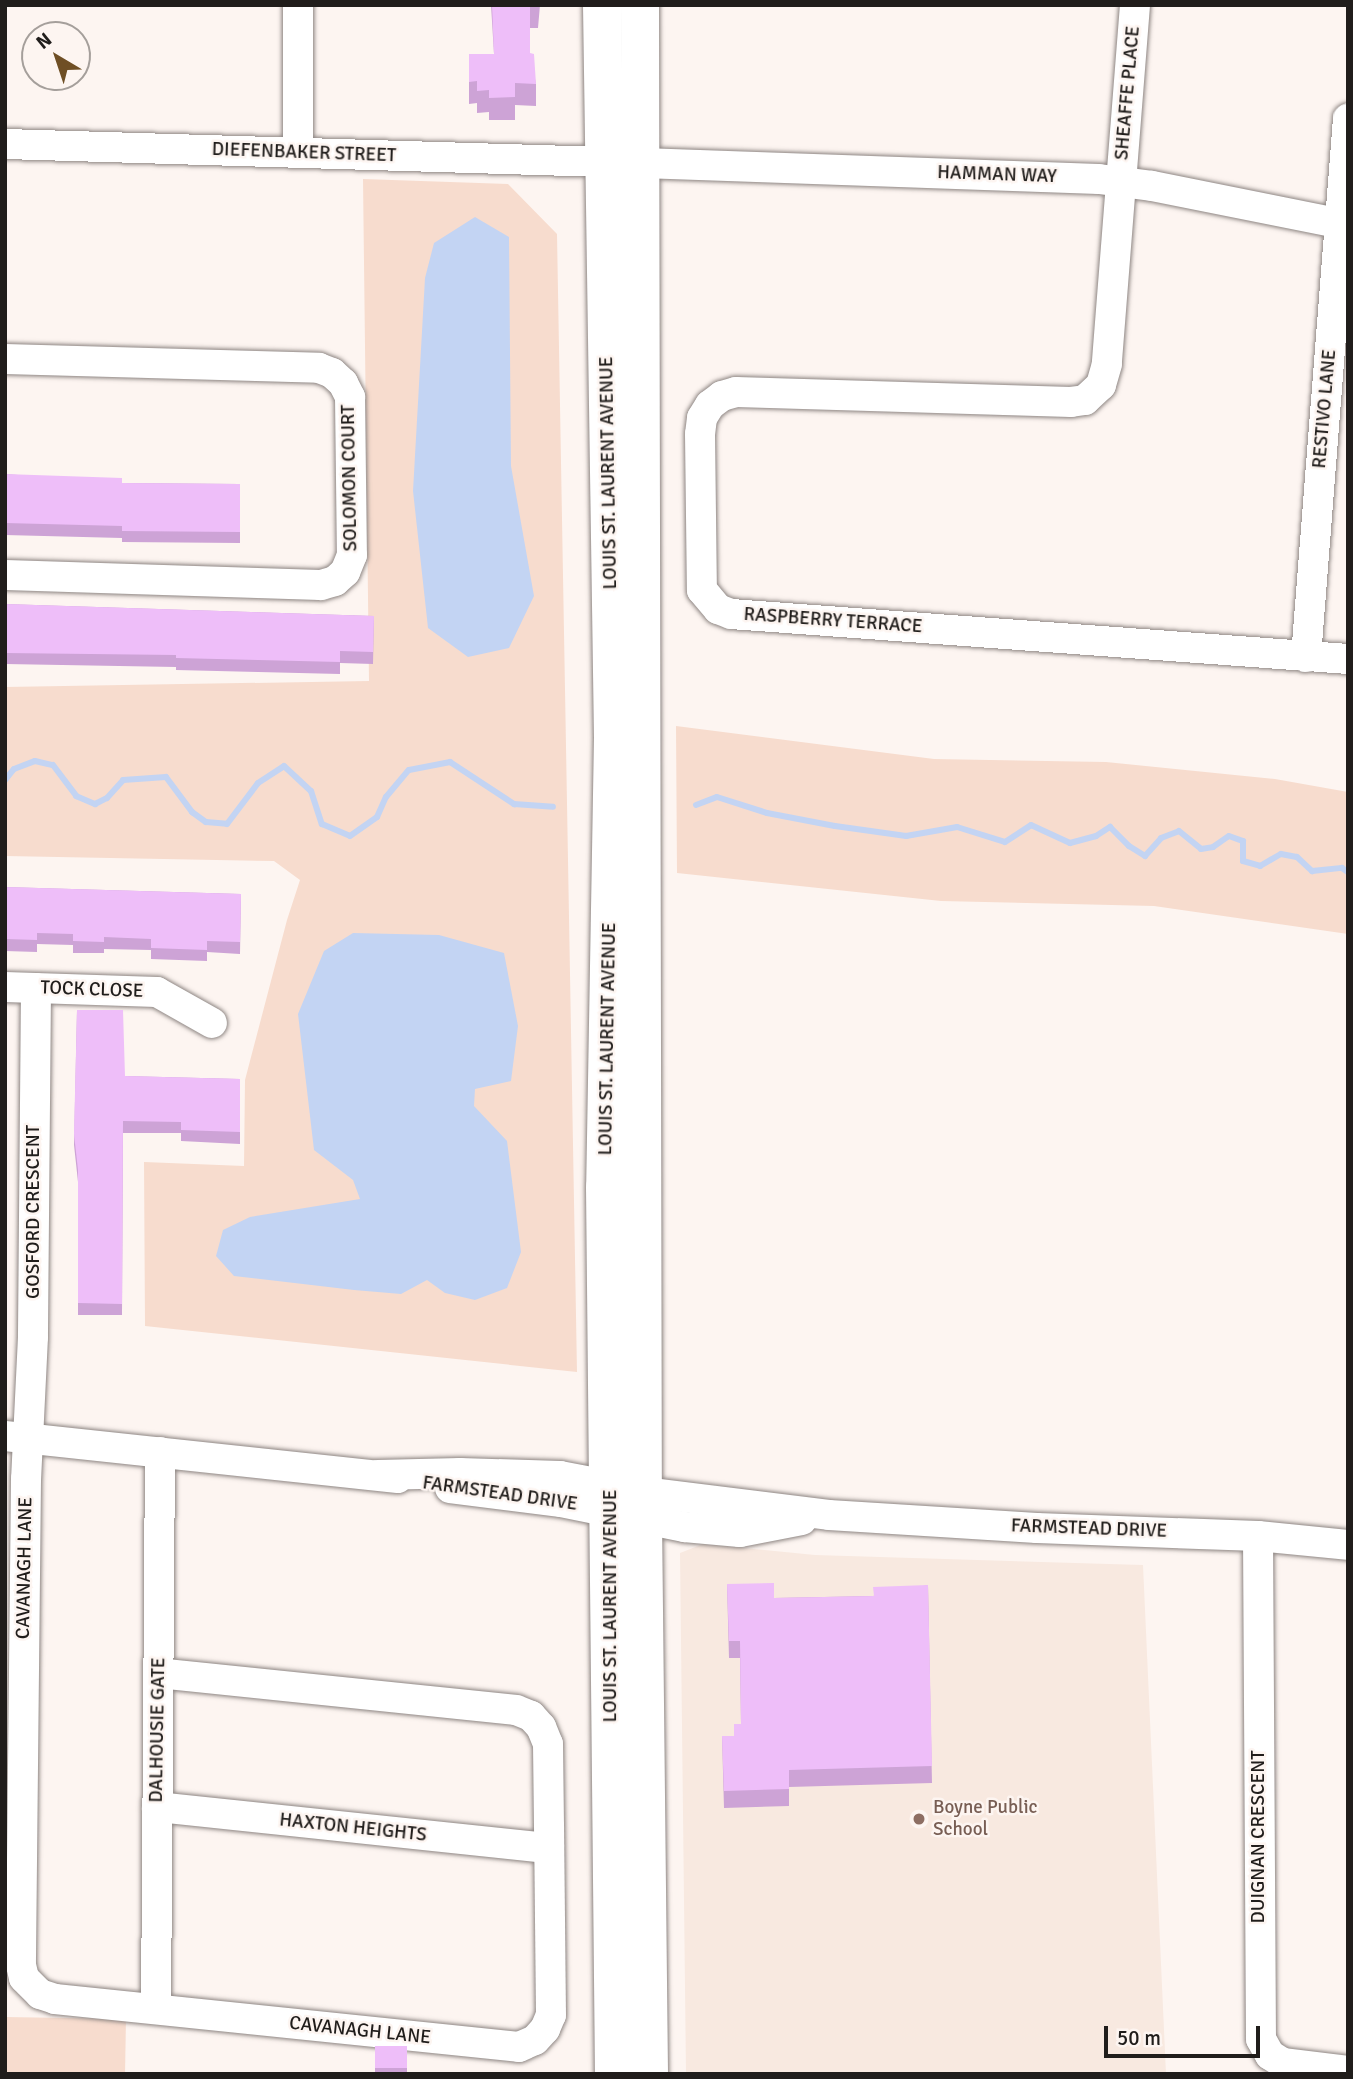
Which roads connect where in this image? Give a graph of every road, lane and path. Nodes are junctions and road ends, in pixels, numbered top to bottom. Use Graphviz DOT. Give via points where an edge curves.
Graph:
graph roads {
  1 [pos="298,5"];
  2 [pos="602,5"];
  3 [pos="640,5"];
  4 [pos="1135,5"];
  5 [pos="1348,119"];
  6 [pos="5,144"];
  7 [pos="298,153"];
  8 [pos="603,162"];
  9 [pos="642,163"];
  10 [pos="1121,181"];
  11 [pos="1344,224"];
  12 [pos="5,359"];
  13 [pos="5,575"];
  14 [pos="1306,657"];
  15 [pos="1348,659"];
  16 [pos="5,987"];
  17 [pos="36,988"];
  18 [pos="212,1023"];
  19 [pos="17,1436"];
  20 [pos="160,1452"];
  21 [pos="626,1502"];
  22 [pos="1258,1535"];
  23 [pos="1348,1545"];
  24 [pos="159,1673"];
  25 [pos="157,1807"];
  26 [pos="549,1848"];
  27 [pos="156,2009"];
  28 [pos="1348,2071"];
  29 [pos="614,2074"];
  30 [pos="649,2074"];
  1 -- 7 [label="street"];
  2 -- 8 [label="main road, LOUIS ST. LAURENT AVENUE"];
  3 -- 9 [label="main road, LOUIS ST. LAURENT AVENUE"];
  4 -- 10 [label="street, SHEAFFE PLACE"];
  5 -- 11 [label="street, RESTIVO LANE"];
  6 -- 7 [label="street, DIEFENBAKER STREET"];
  7 -- 8 [label="street, DIEFENBAKER STREET"];
  8 -- 21 [label="main road, LOUIS ST. LAURENT AVENUE" via="613,737 605,1187"];
  9 -- 10 [label="street, HAMMAN WAY"];
  9 -- 21 [label="main road, LOUIS ST. LAURENT AVENUE"];
  10 -- 11 [label="street, HAMMAN WAY"];
  10 -- 14 [label="street, RASPBERRY TERRACE" via="1106,375 1094,393 1071,402 737,392 722,396 702,418 700,434 702,590 718,609 732,614"];
  11 -- 14 [label="street, RESTIVO LANE"];
  12 -- 13 [label="street, SOLOMON COURT" via="319,368 332,373 350,397 352,555 345,572 321,585"];
  14 -- 15 [label="street, RASPBERRY TERRACE"];
  16 -- 17 [label="street, TOCK CLOSE"];
  17 -- 18 [label="street, TOCK CLOSE" via="157,992"];
  17 -- 19 [label="street, GOSFORD CRESCENT" via="33,1337"];
  19 -- 20 [label="street, FARMSTEAD DRIVE"];
  19 -- 27 [label="street, CAVANAGH LANE" via="24,1979 40,1994 54,1999"];
  20 -- 21 [label="street, FARMSTEAD DRIVE" via="378,1475 560,1476"];
  20 -- 24 [label="street, DALHOUSIE GATE"];
  21 -- 22 [label="street, FARMSTEAD DRIVE" via="1037,1528"];
  21 -- 29 [label="main road, LOUIS ST. LAURENT AVENUE"];
  21 -- 30 [label="main road, LOUIS ST. LAURENT AVENUE"];
  22 -- 23 [label="street, FARMSTEAD DRIVE"];
  22 -- 28 [label="street, DUIGNAN CRESCENT" via="1261,2039 1270,2055 1283,2063"];
  24 -- 25 [label="street, DALHOUSIE GATE"];
  24 -- 26 [label="street, CAVANAGH LANE" via="516,1710 531,1716 548,1744"];
  25 -- 26 [label="street, HAXTON HEIGHTS"];
  25 -- 27 [label="street, DALHOUSIE GATE"];
  26 -- 27 [label="street, CAVANAGH LANE" via="551,2015 535,2040 519,2047"];
}
